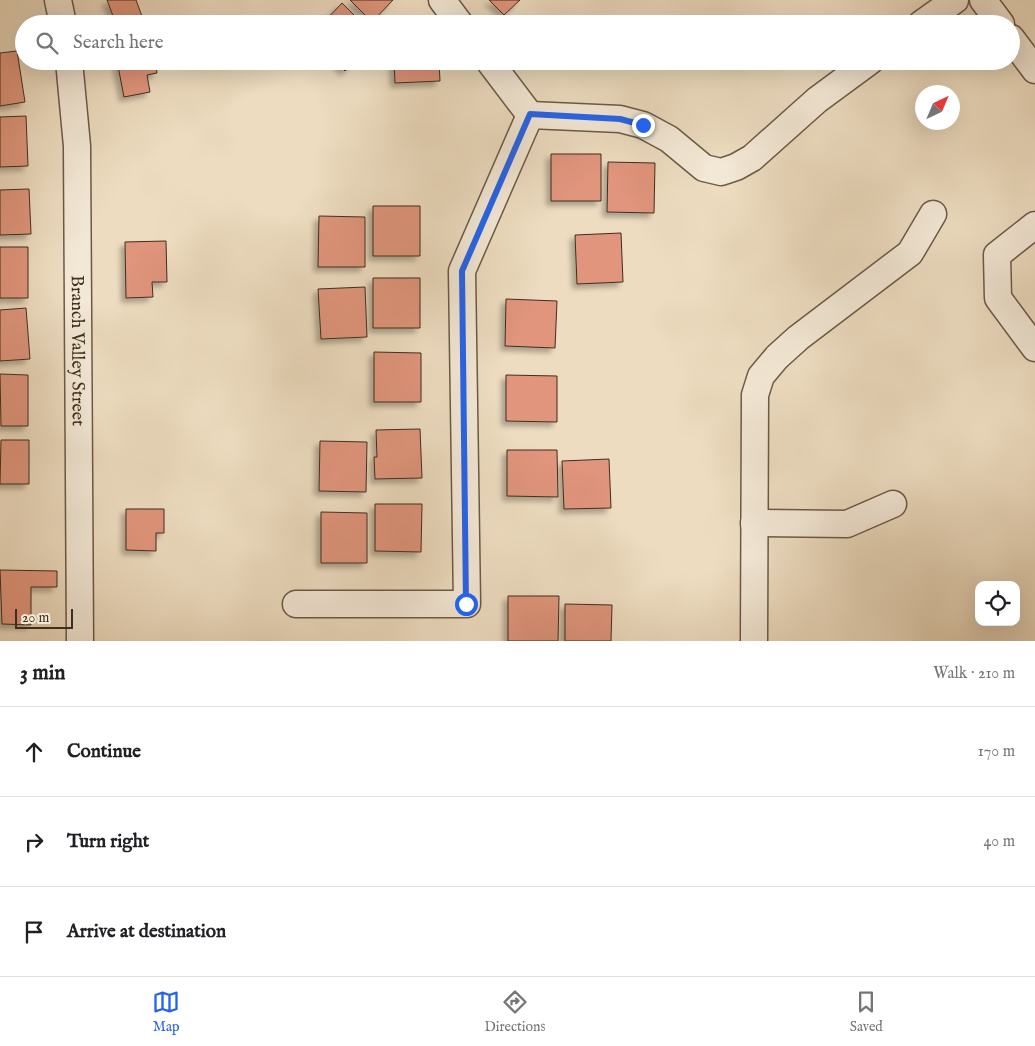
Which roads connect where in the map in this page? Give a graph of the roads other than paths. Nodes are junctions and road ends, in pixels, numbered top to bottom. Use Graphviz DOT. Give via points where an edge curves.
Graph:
graph roads {
  1 [pos="58,0"];
  2 [pos="442,0"];
  3 [pos="955,0"];
  4 [pos="983,0"];
  5 [pos="62,15"];
  6 [pos="453,15"];
  7 [pos="934,15"];
  8 [pos="994,15"];
  9 [pos="1020,50"];
  10 [pos="70,70"];
  11 [pos="496,70"];
  12 [pos="858,70"];
  13 [pos="1035,70"];
  14 [pos="530,114"];
  15 [pos="933,214"];
  16 [pos="1035,225"];
  17 [pos="1035,348"];
  18 [pos="893,504"];
  19 [pos="754,522"];
  20 [pos="296,604"];
  21 [pos="80,641"];
  22 [pos="754,641"];
  1 -- 5 [label="street"];
  2 -- 6 [label="street"];
  3 -- 7 [label="street"];
  4 -- 8 [label="street"];
  9 -- 13 [label="street"];
  10 -- 21 [label="street, Branch Valley Street" via="77,146"];
  11 -- 14 [label="street"];
  12 -- 14 [label="street" via="817,100 752,158 721,172 704,168 669,139 643,125 620,119"];
  14 -- 20 [label="street" via="462,271 466,604"];
  15 -- 19 [label="street" via="910,253 798,338 761,376 755,396"];
  16 -- 17 [label="street" via="997,255 998,298"];
  18 -- 19 [label="street" via="847,524"];
  19 -- 22 [label="street"];
}
